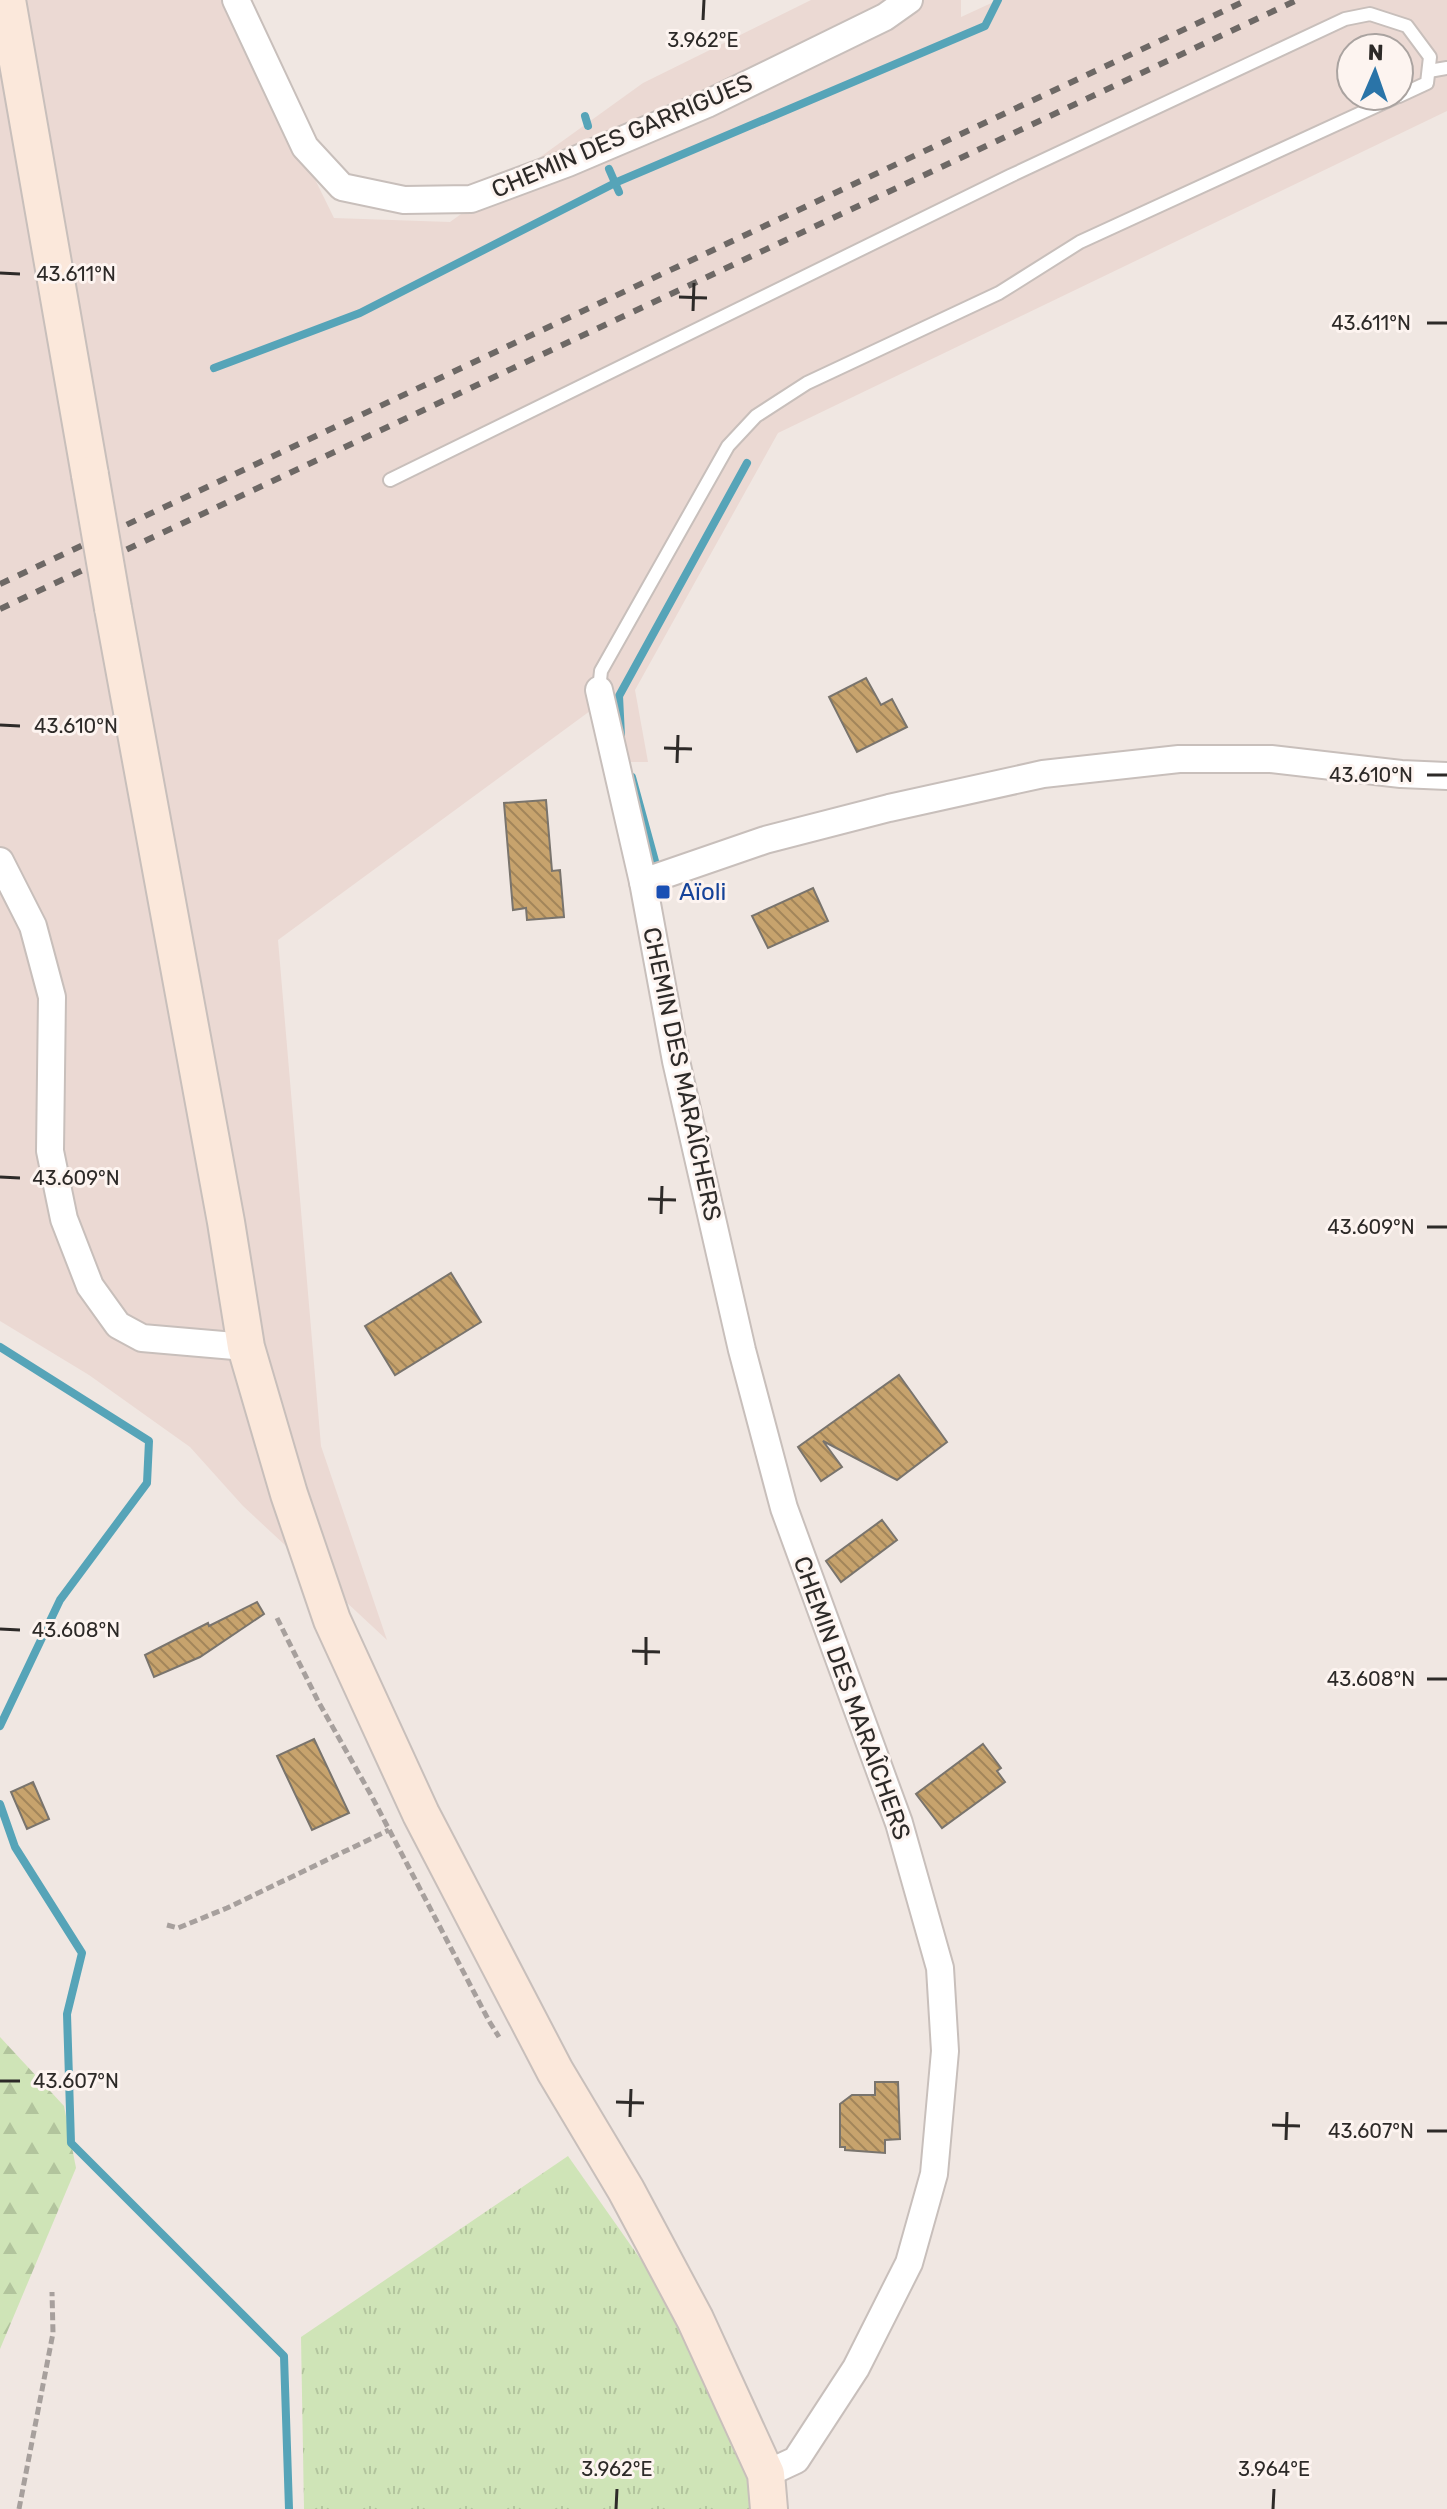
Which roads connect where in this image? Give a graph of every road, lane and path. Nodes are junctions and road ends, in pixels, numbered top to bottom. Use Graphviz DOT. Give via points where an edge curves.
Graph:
graph roads {
  1 [pos="7,0"];
  2 [pos="236,0"];
  3 [pos="909,0"];
  4 [pos="1447,68"];
  5 [pos="1429,71"];
  6 [pos="1415,89"];
  7 [pos="1364,112"];
  8 [pos="390,480"];
  9 [pos="599,690"];
  10 [pos="1447,776"];
  11 [pos="0,861"];
  12 [pos="643,882"];
  13 [pos="246,1347"];
  14 [pos="389,1830"];
  15 [pos="167,1925"];
  16 [pos="52,2292"];
  17 [pos="766,2474"];
  18 [pos="19,2509"];
  19 [pos="769,2509"];
  1 -- 13 [label="street, bridge"];
  2 -- 3 [label="street, CHEMIN DES GARRIGUES" via="305,147 342,187 404,200 471,199 568,163 707,104 885,17"];
  4 -- 5 [label="lane"];
  5 -- 6 [label="lane" via="1427,83"];
  5 -- 8 [label="lane" via="1430,57 1407,26 1370,14 1345,19 1010,176"];
  7 -- 9 [label="lane" via="1080,242 999,293 807,383 756,416 728,446 601,671"];
  9 -- 12 [label="street, CHEMIN DES MARAÎCHERS"];
  10 -- 12 [label="street" via="1271,759 1179,759 1043,774 765,840"];
  11 -- 13 [label="street" via="33,926 52,997 50,1151 64,1219 90,1286 118,1325 142,1338"];
  12 -- 17 [label="street, CHEMIN DES MARAÎCHERS" via="679,1076 784,1508 899,1823 940,1968 945,2051 934,2174 909,2263 856,2368 796,2460"];
  13 -- 17 [label="street" via="332,1620 421,1814 555,2071 695,2319"];
  14 -- 15 [label="path" via="227,1908 178,1928"];
  16 -- 18 [label="path" via="53,2333"];
  17 -- 19 [label="street"];
}
